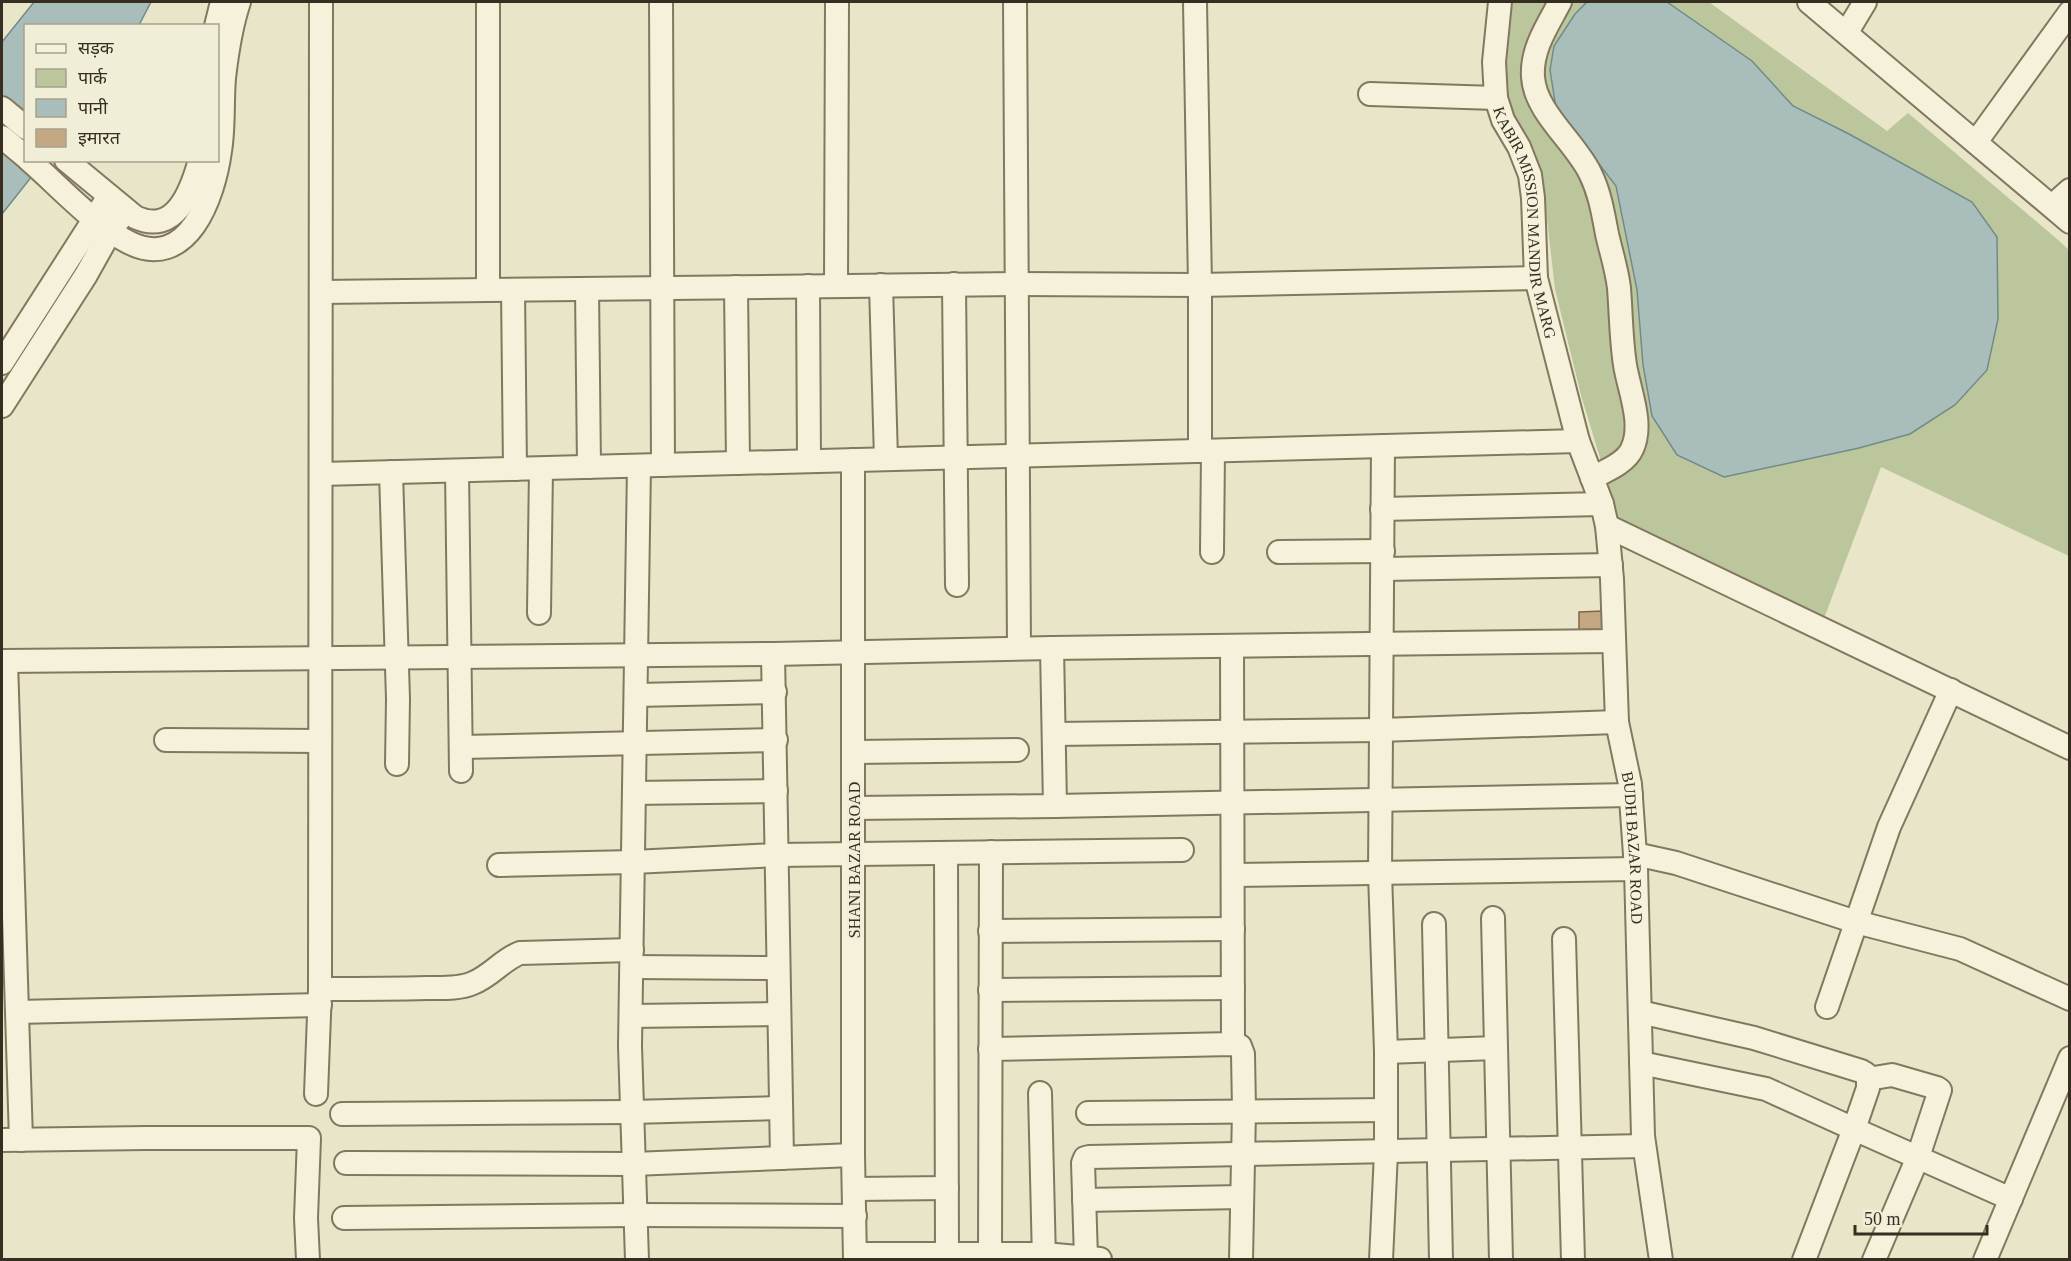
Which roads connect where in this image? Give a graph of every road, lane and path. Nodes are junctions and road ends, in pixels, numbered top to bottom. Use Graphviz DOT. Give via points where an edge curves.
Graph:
graph roads {
  1 [pos="222,2"];
  2 [pos="239,2"];
  3 [pos="321,2"];
  4 [pos="488,2"];
  5 [pos="661,2"];
  6 [pos="837,2"];
  7 [pos="1015,2"];
  8 [pos="1195,2"];
  9 [pos="1500,2"];
  10 [pos="1560,2"];
  11 [pos="1809,2"];
  12 [pos="1865,2"];
  13 [pos="2070,12"];
  14 [pos="216,24"];
  15 [pos="1847,32"];
  16 [pos="1370,94"];
  17 [pos="1496,98"];
  18 [pos="2,108"];
  19 [pos="24,126"];
  20 [pos="2,137"];
  21 [pos="1976,142"];
  22 [pos="219,155"];
  23 [pos="24,156"];
  24 [pos="31,162"];
  25 [pos="199,162"];
  26 [pos="218,162"];
  27 [pos="72,166"];
  28 [pos="2070,190"];
  29 [pos="118,203"];
  30 [pos="2052,206"];
  31 [pos="2070,222"];
  32 [pos="102,225"];
  33 [pos="1536,278"];
  34 [pos="954,284"];
  35 [pos="1017,284"];
  36 [pos="881,285"];
  37 [pos="1200,285"];
  38 [pos="808,286"];
  39 [pos="836,286"];
  40 [pos="736,287"];
  41 [pos="663,288"];
  42 [pos="587,289"];
  43 [pos="488,290"];
  44 [pos="513,290"];
  45 [pos="321,292"];
  46 [pos="2,363"];
  47 [pos="2,406"];
  48 [pos="1578,441"];
  49 [pos="1383,446"];
  50 [pos="1207,451"];
  51 [pos="1019,456"];
  52 [pos="956,458"];
  53 [pos="886,459"];
  54 [pos="853,460"];
  55 [pos="809,461"];
  56 [pos="738,463"];
  57 [pos="663,465"];
  58 [pos="639,466"];
  59 [pos="589,467"];
  60 [pos="514,469"];
  61 [pos="541,469"];
  62 [pos="457,471"];
  63 [pos="391,472"];
  64 [pos="321,474"];
  65 [pos="1592,478"];
  66 [pos="1382,509"];
  67 [pos="1604,515"];
  68 [pos="1212,552"];
  69 [pos="1279,552"];
  70 [pos="1383,560"];
  71 [pos="1611,566"];
  72 [pos="957,585"];
  73 [pos="539,613"];
  74 [pos="1613,641"];
  75 [pos="1380,644"];
  76 [pos="1232,646"];
  77 [pos="1019,648"];
  78 [pos="1052,648"];
  79 [pos="852,652"];
  80 [pos="773,654"];
  81 [pos="459,655"];
  82 [pos="636,655"];
  83 [pos="396,657"];
  84 [pos="321,658"];
  85 [pos="4,661"];
  86 [pos="1952,690"];
  87 [pos="775,692"];
  88 [pos="636,695"];
  89 [pos="1617,722"];
  90 [pos="1380,730"];
  91 [pos="1231,731"];
  92 [pos="1055,734"];
  93 [pos="166,740"];
  94 [pos="776,740"];
  95 [pos="320,741"];
  96 [pos="635,743"];
  97 [pos="461,747"];
  98 [pos="2070,748"];
  99 [pos="1017,750"];
  100 [pos="854,752"];
  101 [pos="398,764"];
  102 [pos="461,771"];
  103 [pos="776,791"];
  104 [pos="634,793"];
  105 [pos="1631,795"];
  106 [pos="1381,800"];
  107 [pos="1233,802"];
  108 [pos="1055,806"];
  109 [pos="854,808"];
  110 [pos="1182,850"];
  111 [pos="991,852"];
  112 [pos="946,853"];
  113 [pos="854,854"];
  114 [pos="777,855"];
  115 [pos="633,862"];
  116 [pos="1636,862"];
  117 [pos="499,865"];
  118 [pos="1380,873"];
  119 [pos="1233,875"];
  120 [pos="1493,918"];
  121 [pos="1856,922"];
  122 [pos="1434,924"];
  123 [pos="1233,929"];
  124 [pos="990,931"];
  125 [pos="1564,939"];
  126 [pos="632,958"];
  127 [pos="778,968"];
  128 [pos="1233,988"];
  129 [pos="990,990"];
  130 [pos="320,997"];
  131 [pos="2070,999"];
  132 [pos="1827,1007"];
  133 [pos="17,1012"];
  134 [pos="1640,1012"];
  135 [pos="778,1014"];
  136 [pos="631,1016"];
  137 [pos="1233,1044"];
  138 [pos="1496,1048"];
  139 [pos="990,1050"];
  140 [pos="1437,1050"];
  141 [pos="1386,1052"];
  142 [pos="2070,1058"];
  143 [pos="1641,1063"];
  144 [pos="1868,1078"];
  145 [pos="1040,1093"];
  146 [pos="316,1094"];
  147 [pos="781,1108"];
  148 [pos="1244,1110"];
  149 [pos="1386,1110"];
  150 [pos="631,1112"];
  151 [pos="1088,1113"];
  152 [pos="342,1114"];
  153 [pos="1854,1129"];
  154 [pos="11,1140"];
  155 [pos="1644,1146"];
  156 [pos="1570,1147"];
  157 [pos="1499,1149"];
  158 [pos="1439,1150"];
  159 [pos="1386,1152"];
  160 [pos="1243,1153"];
  161 [pos="853,1155"];
  162 [pos="1918,1157"];
  163 [pos="782,1158"];
  164 [pos="345,1164"];
  165 [pos="633,1164"];
  166 [pos="947,1188"];
  167 [pos="854,1189"];
  168 [pos="1242,1197"];
  169 [pos="2011,1199"];
  170 [pos="1084,1200"];
  171 [pos="635,1215"];
  172 [pos="855,1216"];
  173 [pos="344,1218"];
  174 [pos="947,1254"];
  175 [pos="990,1254"];
  176 [pos="855,1257"];
  177 [pos="1044,1257"];
  178 [pos="1094,1259"];
  179 [pos="308,1260"];
  180 [pos="637,1260"];
  181 [pos="1240,1260"];
  182 [pos="1381,1260"];
  183 [pos="1441,1260"];
  184 [pos="1501,1260"];
  185 [pos="1573,1260"];
  186 [pos="1661,1260"];
  187 [pos="1804,1260"];
  188 [pos="1874,1260"];
  189 [pos="1985,1260"];
  1 -- 14 [label="street"];
  2 -- 22 [label="street" via="228,47"];
  3 -- 45 [label="street"];
  4 -- 43 [label="street"];
  5 -- 41 [label="street"];
  6 -- 39 [label="street"];
  7 -- 35 [label="street"];
  8 -- 37 [label="street"];
  9 -- 17 [label="street, KABIR MISSION MANDIR MARG" via="1494,62"];
  10 -- 65 [label="street" via="1534,57 1533,77 1536,93 1590,172 1598,191 1619,286 1625,366 1636,428 1632,451"];
  11 -- 15 [label="street"];
  12 -- 15 [label="street"];
  13 -- 21 [label="street"];
  15 -- 21 [label="street"];
  16 -- 17 [label="street"];
  17 -- 33 [label="street, KABIR MISSION MANDIR MARG" via="1530,175"];
  18 -- 19 [label="street"];
  20 -- 23 [label="street"];
  21 -- 30 [label="street"];
  24 -- 32 [label="street"];
  25 -- 29 [label="street" via="187,196 167,219 145,222"];
  26 -- 32 [label="street" via="214,183 191,231 166,249 147,249 130,243"];
  27 -- 29 [label="street"];
  28 -- 30 [label="street"];
  29 -- 32 [label="street"];
  30 -- 31 [label="street"];
  32 -- 46 [label="street"];
  32 -- 47 [label="street" via="86,275"];
  33 -- 37 [label="street"];
  33 -- 48 [label="street, KABIR MISSION MANDIR MARG"];
  34 -- 35 [label="street"];
  34 -- 36 [label="street"];
  34 -- 52 [label="street"];
  35 -- 37 [label="street"];
  35 -- 51 [label="street"];
  36 -- 39 [label="street"];
  36 -- 53 [label="street"];
  37 -- 50 [label="street"];
  38 -- 39 [label="street"];
  38 -- 40 [label="street"];
  38 -- 55 [label="street"];
  40 -- 41 [label="street"];
  40 -- 56 [label="street"];
  41 -- 42 [label="street"];
  41 -- 57 [label="street"];
  42 -- 44 [label="street"];
  42 -- 59 [label="street"];
  43 -- 44 [label="street"];
  43 -- 45 [label="street"];
  44 -- 60 [label="street"];
  45 -- 64 [label="street"];
  48 -- 49 [label="street"];
  48 -- 65 [label="street, BUDH BAZAR ROAD"];
  49 -- 50 [label="street"];
  49 -- 66 [label="street"];
  50 -- 51 [label="street"];
  50 -- 68 [label="street"];
  51 -- 52 [label="street"];
  51 -- 77 [label="street"];
  52 -- 53 [label="street"];
  52 -- 72 [label="street"];
  53 -- 54 [label="street"];
  54 -- 55 [label="street"];
  54 -- 79 [label="street, SHANI BAZAR ROAD"];
  55 -- 56 [label="street"];
  56 -- 57 [label="street"];
  57 -- 58 [label="street"];
  58 -- 59 [label="street"];
  58 -- 82 [label="street"];
  59 -- 61 [label="street"];
  60 -- 61 [label="street"];
  60 -- 62 [label="street"];
  61 -- 73 [label="street"];
  62 -- 63 [label="street"];
  62 -- 81 [label="street"];
  63 -- 64 [label="street"];
  63 -- 83 [label="street"];
  64 -- 84 [label="street"];
  65 -- 67 [label="street, BUDH BAZAR ROAD"];
  66 -- 67 [label="street"];
  66 -- 70 [label="street"];
  67 -- 71 [label="street, BUDH BAZAR ROAD"];
  67 -- 86 [label="street"];
  69 -- 70 [label="street"];
  70 -- 71 [label="street"];
  70 -- 75 [label="street"];
  71 -- 74 [label="street, BUDH BAZAR ROAD"];
  74 -- 75 [label="street"];
  74 -- 89 [label="street, BUDH BAZAR ROAD"];
  75 -- 76 [label="street"];
  75 -- 90 [label="street"];
  76 -- 78 [label="street"];
  76 -- 91 [label="street"];
  77 -- 78 [label="street"];
  77 -- 79 [label="street"];
  78 -- 92 [label="street"];
  79 -- 80 [label="street"];
  79 -- 100 [label="street, SHANI BAZAR ROAD"];
  80 -- 82 [label="street"];
  80 -- 87 [label="street"];
  81 -- 82 [label="street"];
  81 -- 83 [label="street"];
  81 -- 97 [label="street"];
  82 -- 88 [label="street"];
  83 -- 84 [label="street"];
  83 -- 101 [label="street"];
  84 -- 85 [label="street"];
  84 -- 95 [label="street"];
  85 -- 133 [label="street"];
  86 -- 98 [label="street"];
  86 -- 121 [label="street" via="1889,827"];
  87 -- 88 [label="street"];
  87 -- 94 [label="street"];
  88 -- 96 [label="street"];
  89 -- 90 [label="street"];
  89 -- 105 [label="street, BUDH BAZAR ROAD"];
  90 -- 91 [label="street"];
  90 -- 106 [label="street"];
  91 -- 92 [label="street"];
  91 -- 107 [label="street"];
  92 -- 108 [label="street"];
  93 -- 95 [label="street"];
  94 -- 96 [label="street"];
  94 -- 103 [label="street"];
  95 -- 130 [label="street"];
  96 -- 97 [label="street"];
  96 -- 104 [label="street"];
  97 -- 102 [label="street"];
  99 -- 100 [label="street"];
  100 -- 109 [label="street, SHANI BAZAR ROAD"];
  103 -- 104 [label="street"];
  103 -- 114 [label="street"];
  104 -- 115 [label="street"];
  105 -- 106 [label="street"];
  105 -- 116 [label="street, BUDH BAZAR ROAD"];
  106 -- 107 [label="street"];
  106 -- 118 [label="street"];
  107 -- 108 [label="street"];
  107 -- 119 [label="street"];
  108 -- 109 [label="street"];
  109 -- 113 [label="street, SHANI BAZAR ROAD"];
  110 -- 111 [label="street"];
  111 -- 112 [label="street"];
  111 -- 124 [label="street"];
  112 -- 113 [label="street"];
  112 -- 166 [label="street"];
  113 -- 114 [label="street"];
  113 -- 161 [label="street, SHANI BAZAR ROAD"];
  114 -- 115 [label="street"];
  114 -- 127 [label="street"];
  115 -- 117 [label="street"];
  115 -- 126 [label="street"];
  116 -- 118 [label="street"];
  116 -- 121 [label="street" via="1676,863"];
  116 -- 134 [label="street, BUDH BAZAR ROAD"];
  118 -- 119 [label="street"];
  118 -- 141 [label="street"];
  119 -- 123 [label="street"];
  120 -- 138 [label="street"];
  121 -- 131 [label="street" via="1960,949"];
  121 -- 132 [label="street"];
  122 -- 140 [label="street"];
  123 -- 124 [label="street"];
  123 -- 128 [label="street"];
  124 -- 129 [label="street"];
  125 -- 156 [label="street"];
  126 -- 127 [label="street"];
  126 -- 130 [label="street" via="520,953 465,986"];
  126 -- 136 [label="street"];
  127 -- 135 [label="street"];
  128 -- 129 [label="street"];
  128 -- 137 [label="street"];
  129 -- 139 [label="street"];
  130 -- 133 [label="street"];
  130 -- 146 [label="street"];
  133 -- 154 [label="street"];
  134 -- 143 [label="street, BUDH BAZAR ROAD"];
  134 -- 144 [label="street" via="1754,1038 1861,1071"];
  135 -- 136 [label="street"];
  135 -- 147 [label="street"];
  136 -- 150 [label="street"];
  137 -- 139 [label="street"];
  137 -- 148 [label="street" via="1240,1046 1243,1054"];
  138 -- 140 [label="street"];
  138 -- 157 [label="street"];
  139 -- 175 [label="street"];
  140 -- 141 [label="street"];
  140 -- 158 [label="street"];
  141 -- 149 [label="street"];
  142 -- 169 [label="street"];
  143 -- 153 [label="street" via="1766,1089"];
  143 -- 155 [label="street, BUDH BAZAR ROAD"];
  144 -- 153 [label="street"];
  144 -- 162 [label="street" via="1892,1075 1939,1088"];
  145 -- 177 [label="street"];
  147 -- 150 [label="street"];
  147 -- 163 [label="street"];
  148 -- 149 [label="street"];
  148 -- 151 [label="street"];
  148 -- 160 [label="street"];
  149 -- 159 [label="street"];
  150 -- 152 [label="street"];
  150 -- 165 [label="street"];
  153 -- 162 [label="street"];
  153 -- 187 [label="street"];
  154 -- 179 [label="street" via="309,1138"];
  155 -- 156 [label="street"];
  155 -- 186 [label="street, BUDH BAZAR ROAD"];
  156 -- 157 [label="street"];
  156 -- 185 [label="street"];
  157 -- 158 [label="street"];
  157 -- 184 [label="street"];
  158 -- 159 [label="street"];
  158 -- 183 [label="street"];
  159 -- 160 [label="street"];
  159 -- 182 [label="street"];
  160 -- 168 [label="street"];
  160 -- 170 [label="street" via="1085,1158"];
  161 -- 163 [label="street"];
  161 -- 167 [label="street, SHANI BAZAR ROAD"];
  162 -- 169 [label="street"];
  162 -- 188 [label="street"];
  163 -- 165 [label="street"];
  164 -- 165 [label="street"];
  165 -- 171 [label="street"];
  166 -- 167 [label="street"];
  166 -- 174 [label="street"];
  167 -- 172 [label="street, SHANI BAZAR ROAD"];
  168 -- 170 [label="street"];
  168 -- 181 [label="street"];
  169 -- 189 [label="street"];
  170 -- 178 [label="street"];
  171 -- 172 [label="street"];
  171 -- 173 [label="street"];
  171 -- 180 [label="street"];
  172 -- 176 [label="street, SHANI BAZAR ROAD"];
  174 -- 175 [label="street"];
  174 -- 176 [label="street"];
  175 -- 177 [label="street"];
  177 -- 178 [label="street"];
}
